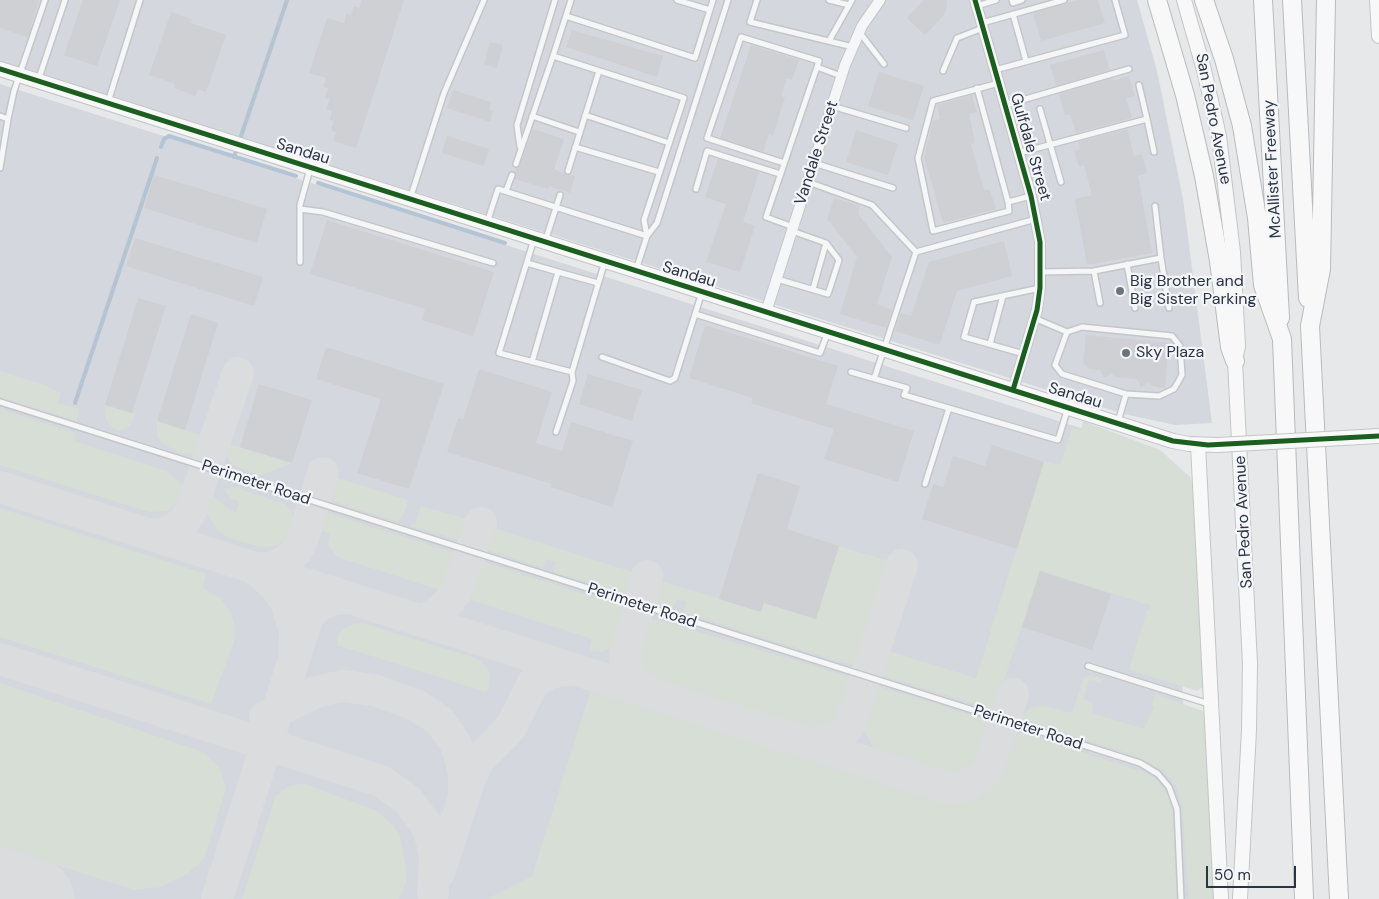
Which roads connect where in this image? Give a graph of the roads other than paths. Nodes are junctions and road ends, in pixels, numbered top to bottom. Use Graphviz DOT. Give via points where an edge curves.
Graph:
graph roads {
  1 [pos="45,0"];
  2 [pos="64,0"];
  3 [pos="140,0"];
  4 [pos="484,0"];
  5 [pos="556,0"];
  6 [pos="572,0"];
  7 [pos="676,0"];
  8 [pos="713,0"];
  9 [pos="728,0"];
  10 [pos="757,0"];
  11 [pos="830,0"];
  12 [pos="880,0"];
  13 [pos="996,0"];
  14 [pos="1012,0"];
  15 [pos="1022,0"];
  16 [pos="1064,0"];
  17 [pos="1115,0"];
  18 [pos="1157,0"];
  19 [pos="1184,0"];
  20 [pos="1204,0"];
  21 [pos="1263,0"];
  22 [pos="1292,0"];
  23 [pos="1326,0"];
  24 [pos="1377,0"];
  25 [pos="851,3"];
  26 [pos="976,3"];
  27 [pos="710,10"];
  28 [pos="1013,14"];
  29 [pos="566,16"];
  30 [pos="983,26"];
  31 [pos="859,32"];
  32 [pos="1379,36"];
  33 [pos="829,42"];
  34 [pos="853,47"];
  35 [pos="553,56"];
  36 [pos="1026,61"];
  37 [pos="884,64"];
  38 [pos="816,67"];
  39 [pos="0,69"];
  40 [pos="1129,69"];
  41 [pos="995,70"];
  42 [pos="600,71"];
  43 [pos="943,71"];
  44 [pos="19,76"];
  45 [pos="842,76"];
  46 [pos="38,82"];
  47 [pos="999,83"];
  48 [pos="1140,85"];
  49 [pos="977,88"];
  50 [pos="107,104"];
  51 [pos="1005,105"];
  52 [pos="832,106"];
  53 [pos="1040,109"];
  54 [pos="585,115"];
  55 [pos="0,116"];
  56 [pos="532,116"];
  57 [pos="1147,118"];
  58 [pos="8,119"];
  59 [pos="906,128"];
  60 [pos="580,132"];
  61 [pos="669,143"];
  62 [pos="1050,144"];
  63 [pos="575,147"];
  64 [pos="520,150"];
  65 [pos="1154,152"];
  66 [pos="1018,153"];
  67 [pos="784,163"];
  68 [pos="814,163"];
  69 [pos="516,164"];
  70 [pos="0,168"];
  71 [pos="310,168"];
  72 [pos="568,171"];
  73 [pos="659,172"];
  74 [pos="780,174"];
  75 [pos="512,175"];
  76 [pos="808,182"];
  77 [pos="1061,182"];
  78 [pos="893,188"];
  79 [pos="696,190"];
  80 [pos="506,191"];
  81 [pos="560,195"];
  82 [pos="1031,196"];
  83 [pos="410,199"];
  84 [pos="1008,202"];
  85 [pos="1155,206"];
  86 [pos="556,207"];
  87 [pos="300,209"];
  88 [pos="1037,219"];
  89 [pos="487,224"];
  90 [pos="793,229"];
  91 [pos="647,236"];
  92 [pos="540,240"];
  93 [pos="826,243"];
  94 [pos="916,252"];
  95 [pos="1162,258"];
  96 [pos="605,261"];
  97 [pos="300,262"];
  98 [pos="493,263"];
  99 [pos="527,263"];
  100 [pos="1127,264"];
  101 [pos="635,271"];
  102 [pos="1094,271"];
  103 [pos="558,272"];
  104 [pos="1041,272"];
  105 [pos="777,279"];
  106 [pos="598,283"];
  107 [pos="1040,288"];
  108 [pos="813,290"];
  109 [pos="702,292"];
  110 [pos="1004,296"];
  111 [pos="1100,303"];
  112 [pos="1135,308"];
  113 [pos="1169,308"];
  114 [pos="766,312"];
  115 [pos="695,314"];
  116 [pos="1034,318"];
  117 [pos="1310,326"];
  118 [pos="828,332"];
  119 [pos="1067,332"];
  120 [pos="1282,339"];
  121 [pos="990,344"];
  122 [pos="883,349"];
  123 [pos="1024,354"];
  124 [pos="602,358"];
  125 [pos="1235,361"];
  126 [pos="532,362"];
  127 [pos="572,372"];
  128 [pos="851,372"];
  129 [pos="874,379"];
  130 [pos="1013,390"];
  131 [pos="1126,394"];
  132 [pos="0,402"];
  133 [pos="1068,407"];
  134 [pos="949,408"];
  135 [pos="1118,423"];
  136 [pos="556,432"];
  137 [pos="1379,436"];
  138 [pos="1198,445"];
  139 [pos="925,484"];
  140 [pos="1088,666"];
  141 [pos="1211,705"];
  142 [pos="1181,899"];
  143 [pos="1221,899"];
  144 [pos="1240,899"];
  145 [pos="1304,899"];
  146 [pos="1339,899"];
  1 -- 44 [label="lane"];
  2 -- 46 [label="lane"];
  3 -- 50 [label="lane"];
  4 -- 83 [label="lane" via="443,96"];
  5 -- 64 [label="lane" via="517,124"];
  6 -- 29 [label="lane"];
  7 -- 27 [label="lane"];
  8 -- 27 [label="lane"];
  9 -- 91 [label="lane" via="657,223"];
  10 -- 33 [label="lane" via="750,22"];
  11 -- 25 [label="lane"];
  12 -- 31 [label="street, Vandale Street"];
  13 -- 26 [label="lane"];
  14 -- 15 [label="lane" via="1013,3"];
  16 -- 28 [label="lane"];
  17 -- 36 [label="lane" via="1125,35"];
  18 -- 125 [label="highway" via="1201,162 1230,347"];
  19 -- 125 [label="street, San Pedro Avenue" via="1204,70 1225,176 1238,338"];
  20 -- 120 [label="highway" via="1242,126 1257,218 1263,285"];
  21 -- 120 [label="highway, McAllister Freeway"];
  22 -- 117 [label="highway, McAllister Freeway"];
  23 -- 117 [label="highway" via="1320,269"];
  24 -- 32 [label="street"];
  25 -- 33 [label="lane"];
  26 -- 30 [label="street, Gulfdale Street"];
  27 -- 29 [label="lane" via="695,58"];
  28 -- 30 [label="lane"];
  28 -- 36 [label="lane"];
  29 -- 35 [label="lane"];
  30 -- 41 [label="street, Gulfdale Street"];
  30 -- 43 [label="lane" via="957,38"];
  31 -- 34 [label="street, Vandale Street"];
  31 -- 37 [label="lane"];
  33 -- 34 [label="lane"];
  34 -- 45 [label="street, Vandale Street"];
  35 -- 42 [label="lane"];
  35 -- 56 [label="lane"];
  36 -- 41 [label="lane"];
  38 -- 45 [label="lane"];
  38 -- 67 [label="lane"];
  38 -- 67 [label="lane" via="819,61 741,37 706,138"];
  39 -- 44 [label="street, Sandau"];
  40 -- 51 [label="lane"];
  41 -- 47 [label="street, Gulfdale Street"];
  42 -- 54 [label="lane"];
  42 -- 61 [label="lane" via="684,98"];
  44 -- 46 [label="street, Sandau"];
  44 -- 58 [label="lane"];
  45 -- 52 [label="street, Vandale Street"];
  46 -- 50 [label="street, Sandau"];
  47 -- 49 [label="lane"];
  47 -- 51 [label="street, Gulfdale Street"];
  48 -- 57 [label="lane"];
  49 -- 84 [label="lane"];
  49 -- 84 [label="lane" via="933,101 918,158 933,231 1009,211"];
  50 -- 71 [label="street, Sandau"];
  51 -- 66 [label="street, Gulfdale Street"];
  52 -- 59 [label="lane"];
  52 -- 68 [label="street, Vandale Street"];
  53 -- 62 [label="lane"];
  54 -- 60 [label="lane"];
  54 -- 61 [label="lane"];
  55 -- 58 [label="lane"];
  56 -- 60 [label="lane"];
  56 -- 64 [label="lane"];
  57 -- 62 [label="lane"];
  57 -- 65 [label="lane"];
  58 -- 70 [label="lane"];
  60 -- 63 [label="lane"];
  61 -- 73 [label="lane"];
  62 -- 66 [label="lane"];
  62 -- 77 [label="lane"];
  63 -- 72 [label="lane"];
  63 -- 73 [label="lane"];
  64 -- 69 [label="lane"];
  66 -- 82 [label="street, Gulfdale Street"];
  67 -- 74 [label="lane"];
  68 -- 76 [label="street, Vandale Street"];
  68 -- 78 [label="lane"];
  71 -- 83 [label="street, Sandau"];
  71 -- 87 [label="lane"];
  73 -- 91 [label="lane" via="644,220"];
  74 -- 79 [label="lane" via="707,151"];
  74 -- 90 [label="lane" via="766,217"];
  75 -- 80 [label="lane"];
  76 -- 90 [label="street, Vandale Street"];
  76 -- 94 [label="lane" via="872,205"];
  80 -- 86 [label="lane"];
  80 -- 89 [label="lane" via="498,189"];
  81 -- 86 [label="lane"];
  82 -- 84 [label="lane"];
  82 -- 88 [label="street, Gulfdale Street"];
  83 -- 89 [label="street, Sandau"];
  85 -- 95 [label="lane"];
  86 -- 91 [label="lane"];
  86 -- 92 [label="lane"];
  87 -- 97 [label="lane"];
  87 -- 98 [label="lane" via="323,212"];
  88 -- 94 [label="lane"];
  88 -- 104 [label="street, Gulfdale Street"];
  89 -- 92 [label="street, Sandau"];
  90 -- 93 [label="lane"];
  90 -- 105 [label="street, Vandale Street"];
  91 -- 101 [label="lane"];
  92 -- 96 [label="street, Sandau"];
  92 -- 99 [label="lane"];
  93 -- 108 [label="lane"];
  93 -- 108 [label="lane" via="839,260 828,294"];
  94 -- 122 [label="lane"];
  95 -- 100 [label="lane"];
  95 -- 113 [label="lane"];
  96 -- 101 [label="street, Sandau"];
  96 -- 106 [label="lane"];
  99 -- 103 [label="lane"];
  99 -- 126 [label="lane" via="499,353"];
  100 -- 102 [label="lane"];
  100 -- 112 [label="lane"];
  101 -- 109 [label="street, Sandau"];
  102 -- 104 [label="lane"];
  102 -- 111 [label="lane"];
  103 -- 106 [label="lane"];
  103 -- 126 [label="lane"];
  104 -- 107 [label="street, Gulfdale Street"];
  105 -- 108 [label="lane"];
  105 -- 114 [label="street, Vandale Street"];
  106 -- 127 [label="lane"];
  107 -- 110 [label="lane"];
  107 -- 116 [label="street, Gulfdale Street"];
  109 -- 114 [label="street, Sandau"];
  109 -- 115 [label="lane"];
  110 -- 121 [label="lane"];
  110 -- 121 [label="lane" via="974,302 964,337"];
  114 -- 118 [label="street, Sandau"];
  115 -- 118 [label="lane" via="820,353"];
  115 -- 124 [label="lane" via="675,378 670,381"];
  116 -- 119 [label="lane"];
  116 -- 123 [label="street, Gulfdale Street"];
  117 -- 146 [label="highway"];
  118 -- 122 [label="street, Sandau"];
  119 -- 131 [label="lane" via="1055,365 1062,374"];
  119 -- 131 [label="lane" via="1082,327 1172,336 1180,346 1182,375 1174,389 1159,396"];
  120 -- 145 [label="highway, McAllister Freeway"];
  121 -- 123 [label="lane"];
  122 -- 129 [label="lane"];
  122 -- 130 [label="street, Sandau"];
  123 -- 130 [label="street, Gulfdale Street"];
  125 -- 144 [label="street, San Pedro Avenue" via="1250,649 1250,730"];
  126 -- 127 [label="lane"];
  127 -- 136 [label="lane" via="573,381"];
  128 -- 129 [label="lane"];
  129 -- 134 [label="lane" via="907,388 904,395"];
  130 -- 133 [label="street, Sandau"];
  131 -- 135 [label="lane"];
  132 -- 142 [label="lane, Perimeter Road" via="1140,763 1158,774 1169,787 1177,809"];
  133 -- 134 [label="lane" via="1058,440"];
  133 -- 135 [label="street, Sandau"];
  134 -- 139 [label="lane"];
  135 -- 138 [label="street, Sandau" via="1173,441"];
  137 -- 138 [label="street, Sandau, bridge"];
  138 -- 141 [label="street"];
  140 -- 141 [label="lane"];
  141 -- 143 [label="street"];
}
